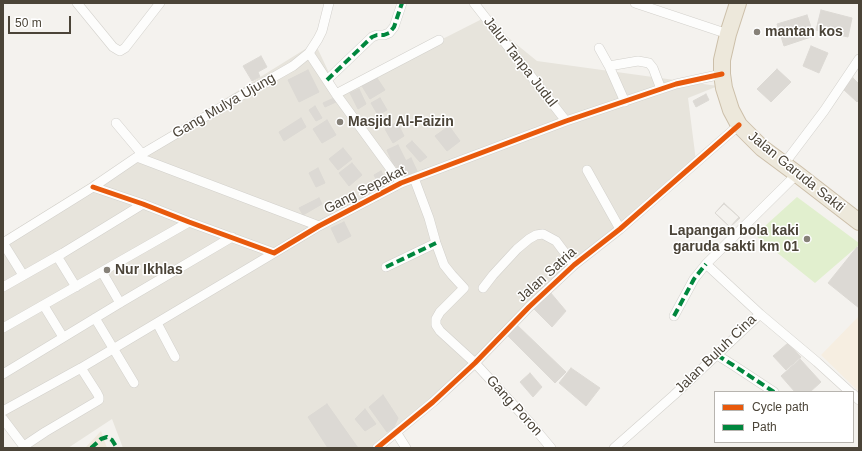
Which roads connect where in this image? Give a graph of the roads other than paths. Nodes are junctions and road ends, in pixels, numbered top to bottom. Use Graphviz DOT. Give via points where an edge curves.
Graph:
graph roads {
  1 [pos="77,3"];
  2 [pos="160,3"];
  3 [pos="329,3"];
  4 [pos="402,3"];
  5 [pos="474,3"];
  6 [pos="634,3"];
  7 [pos="738,3"];
  8 [pos="728,34"];
  9 [pos="439,40"];
  10 [pos="599,48"];
  11 [pos="309,53"];
  12 [pos="859,59"];
  13 [pos="609,66"];
  14 [pos="722,74"];
  15 [pos="327,80"];
  16 [pos="661,89"];
  17 [pos="336,94"];
  18 [pos="624,102"];
  19 [pos="566,121"];
  20 [pos="116,123"];
  21 [pos="739,125"];
  22 [pos="140,155"];
  23 [pos="784,164"];
  24 [pos="587,170"];
  25 [pos="797,174"];
  26 [pos="414,178"];
  27 [pos="401,183"];
  28 [pos="93,187"];
  29 [pos="143,204"];
  30 [pos="189,222"];
  31 [pos="859,222"];
  32 [pos="319,226"];
  33 [pos="620,229"];
  34 [pos="232,238"];
  35 [pos="3,243"];
  36 [pos="436,243"];
  37 [pos="274,253"];
  38 [pos="58,256"];
  39 [pos="706,264"];
  40 [pos="574,265"];
  41 [pos="386,267"];
  42 [pos="102,272"];
  43 [pos="23,275"];
  44 [pos="3,286"];
  45 [pos="76,287"];
  46 [pos="483,288"];
  47 [pos="120,303"];
  48 [pos="44,306"];
  49 [pos="760,314"];
  50 [pos="674,316"];
  51 [pos="95,318"];
  52 [pos="157,323"];
  53 [pos="3,328"];
  54 [pos="63,337"];
  55 [pos="113,348"];
  56 [pos="717,355"];
  57 [pos="175,357"];
  58 [pos="475,363"];
  59 [pos="81,368"];
  60 [pos="3,374"];
  61 [pos="134,383"];
  62 [pos="772,391"];
  63 [pos="849,391"];
  64 [pos="3,411"];
  65 [pos="3,419"];
  66 [pos="396,432"];
  67 [pos="24,447"];
  68 [pos="376,448"];
  69 [pos="406,448"];
  70 [pos="552,448"];
  71 [pos="614,448"];
  1 -- 2 [label="street" via="113,48 118,50 125,48"];
  3 -- 11 [label="street, Gang Mulya Ujung" via="322,31"];
  4 -- 15 [label="street" via="389,33 372,37"];
  5 -- 19 [label="street, Jalur Tanpa Judul"];
  6 -- 8 [label="street"];
  7 -- 8 [label="highway, Jalan Garuda Sakti"];
  8 -- 14 [label="highway, Jalan Garuda Sakti" via="722,60"];
  9 -- 17 [label="street"];
  10 -- 13 [label="street"];
  11 -- 15 [label="street"];
  11 -- 22 [label="street, Gang Mulya Ujung" via="293,66"];
  12 -- 23 [label="street"];
  13 -- 16 [label="street" via="638,61 648,62"];
  13 -- 18 [label="street"];
  14 -- 16 [label="street, Gang Sepakat"];
  14 -- 21 [label="highway, Jalan Garuda Sakti" via="727,100"];
  15 -- 17 [label="street"];
  16 -- 18 [label="street, Gang Sepakat"];
  17 -- 27 [label="street"];
  18 -- 19 [label="street, Gang Sepakat"];
  19 -- 26 [label="street, Gang Sepakat"];
  20 -- 22 [label="street"];
  21 -- 23 [label="highway, Jalan Garuda Sakti" via="762,148"];
  21 -- 33 [label="street, Jalan Satria"];
  22 -- 28 [label="street, Gang Mulya Ujung"];
  22 -- 32 [label="street, Gang Sepakat"];
  23 -- 25 [label="highway, Jalan Garuda Sakti"];
  24 -- 33 [label="street"];
  25 -- 31 [label="highway, Jalan Garuda Sakti"];
  25 -- 39 [label="street"];
  26 -- 27 [label="street, Gang Sepakat"];
  26 -- 36 [label="street"];
  27 -- 32 [label="street, Gang Sepakat"];
  28 -- 29 [label="street"];
  28 -- 35 [label="street"];
  29 -- 30 [label="street"];
  29 -- 38 [label="street"];
  30 -- 34 [label="street"];
  30 -- 42 [label="street"];
  32 -- 37 [label="street, Gang Sepakat"];
  33 -- 40 [label="street, Jalan Satria"];
  34 -- 37 [label="street"];
  34 -- 47 [label="street"];
  35 -- 43 [label="street"];
  36 -- 41 [label="street"];
  36 -- 58 [label="street, Gang Poron" via="444,265 464,288 440,312 436,325"];
  37 -- 52 [label="street, Gang Sepakat"];
  38 -- 43 [label="street"];
  38 -- 45 [label="street"];
  39 -- 49 [label="street, Jalan Buluh Cina"];
  39 -- 50 [label="street" via="694,279"];
  40 -- 46 [label="street" via="556,241 543,234 536,235 517,249"];
  40 -- 58 [label="street, Jalan Satria"];
  42 -- 45 [label="street"];
  42 -- 47 [label="street"];
  43 -- 44 [label="street"];
  45 -- 48 [label="street"];
  47 -- 51 [label="street"];
  48 -- 53 [label="street"];
  48 -- 54 [label="street"];
  49 -- 56 [label="street, Jalan Buluh Cina"];
  49 -- 63 [label="street"];
  51 -- 54 [label="street"];
  51 -- 55 [label="street"];
  52 -- 55 [label="street, Gang Sepakat"];
  52 -- 57 [label="street"];
  54 -- 60 [label="street"];
  55 -- 59 [label="street, Gang Sepakat"];
  55 -- 61 [label="street"];
  56 -- 62 [label="street"];
  56 -- 71 [label="street, Jalan Buluh Cina"];
  58 -- 66 [label="street, Jalan Satria"];
  58 -- 70 [label="street, Gang Poron"];
  59 -- 64 [label="street, Gang Sepakat"];
  59 -- 67 [label="street" via="98,393 99,400"];
  65 -- 67 [label="street"];
  66 -- 68 [label="street, Jalan Satria"];
  66 -- 69 [label="street"];
}
